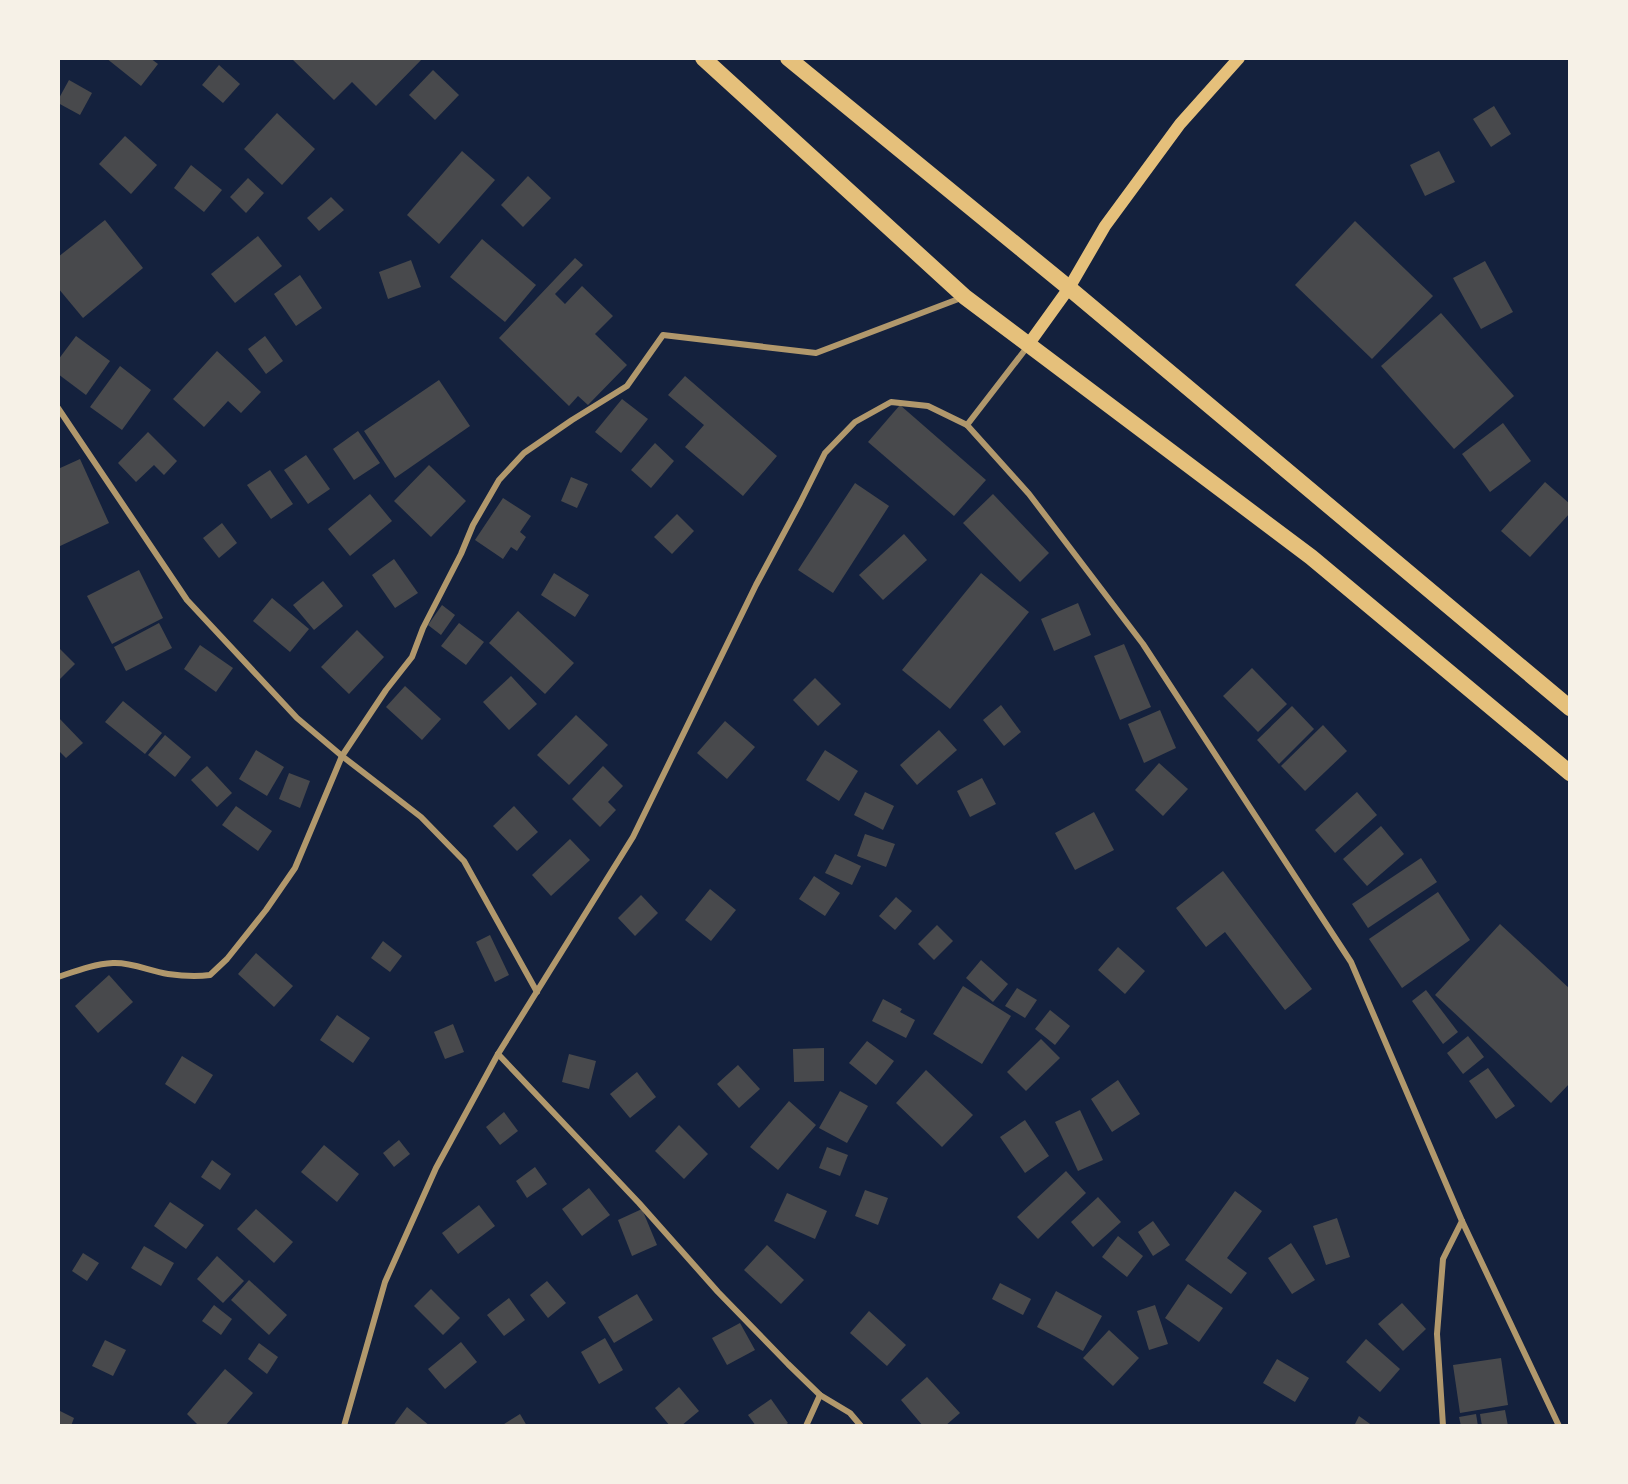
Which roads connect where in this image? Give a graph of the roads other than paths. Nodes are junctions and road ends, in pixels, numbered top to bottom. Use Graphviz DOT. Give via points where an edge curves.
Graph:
graph roads {
  1 [pos="703,58"];
  2 [pos="788,58"];
  3 [pos="1239,58"];
  4 [pos="1069,288"];
  5 [pos="965,297"];
  6 [pos="1028,345"];
  7 [pos="58,408"];
  8 [pos="967,425"];
  9 [pos="1569,708"];
  10 [pos="342,756"];
  11 [pos="1569,773"];
  12 [pos="58,977"];
  13 [pos="537,992"];
  14 [pos="498,1054"];
  15 [pos="1462,1221"];
  16 [pos="820,1395"];
  17 [pos="344,1425"];
  18 [pos="806,1425"];
  19 [pos="861,1425"];
  20 [pos="1443,1425"];
  21 [pos="1558,1425"];
  1 -- 5 [label="highway"];
  2 -- 4 [label="highway"];
  3 -- 4 [label="main road" via="1180,124 1111,216"];
  4 -- 6 [label="main road"];
  4 -- 9 [label="highway"];
  5 -- 6 [label="highway"];
  5 -- 10 [label="street" via="816,353 663,335 627,386 524,453 499,480 473,525 412,657"];
  6 -- 8 [label="street"];
  6 -- 11 [label="highway" via="1311,557"];
  7 -- 10 [label="street" via="187,600 297,718"];
  8 -- 13 [label="street" via="928,406 891,402 855,422 825,453 633,837"];
  8 -- 15 [label="street" via="1029,494 1143,644 1351,962"];
  10 -- 12 [label="street" via="295,868 266,910 210,975 167,974 114,963"];
  10 -- 13 [label="street" via="421,817 464,861"];
  13 -- 14 [label="street"];
  14 -- 16 [label="street" via="718,1292"];
  14 -- 17 [label="street" via="435,1168 385,1282"];
  15 -- 20 [label="street" via="1443,1259 1437,1334"];
  15 -- 21 [label="street"];
  16 -- 18 [label="street"];
  16 -- 19 [label="street" via="850,1413"];
}
